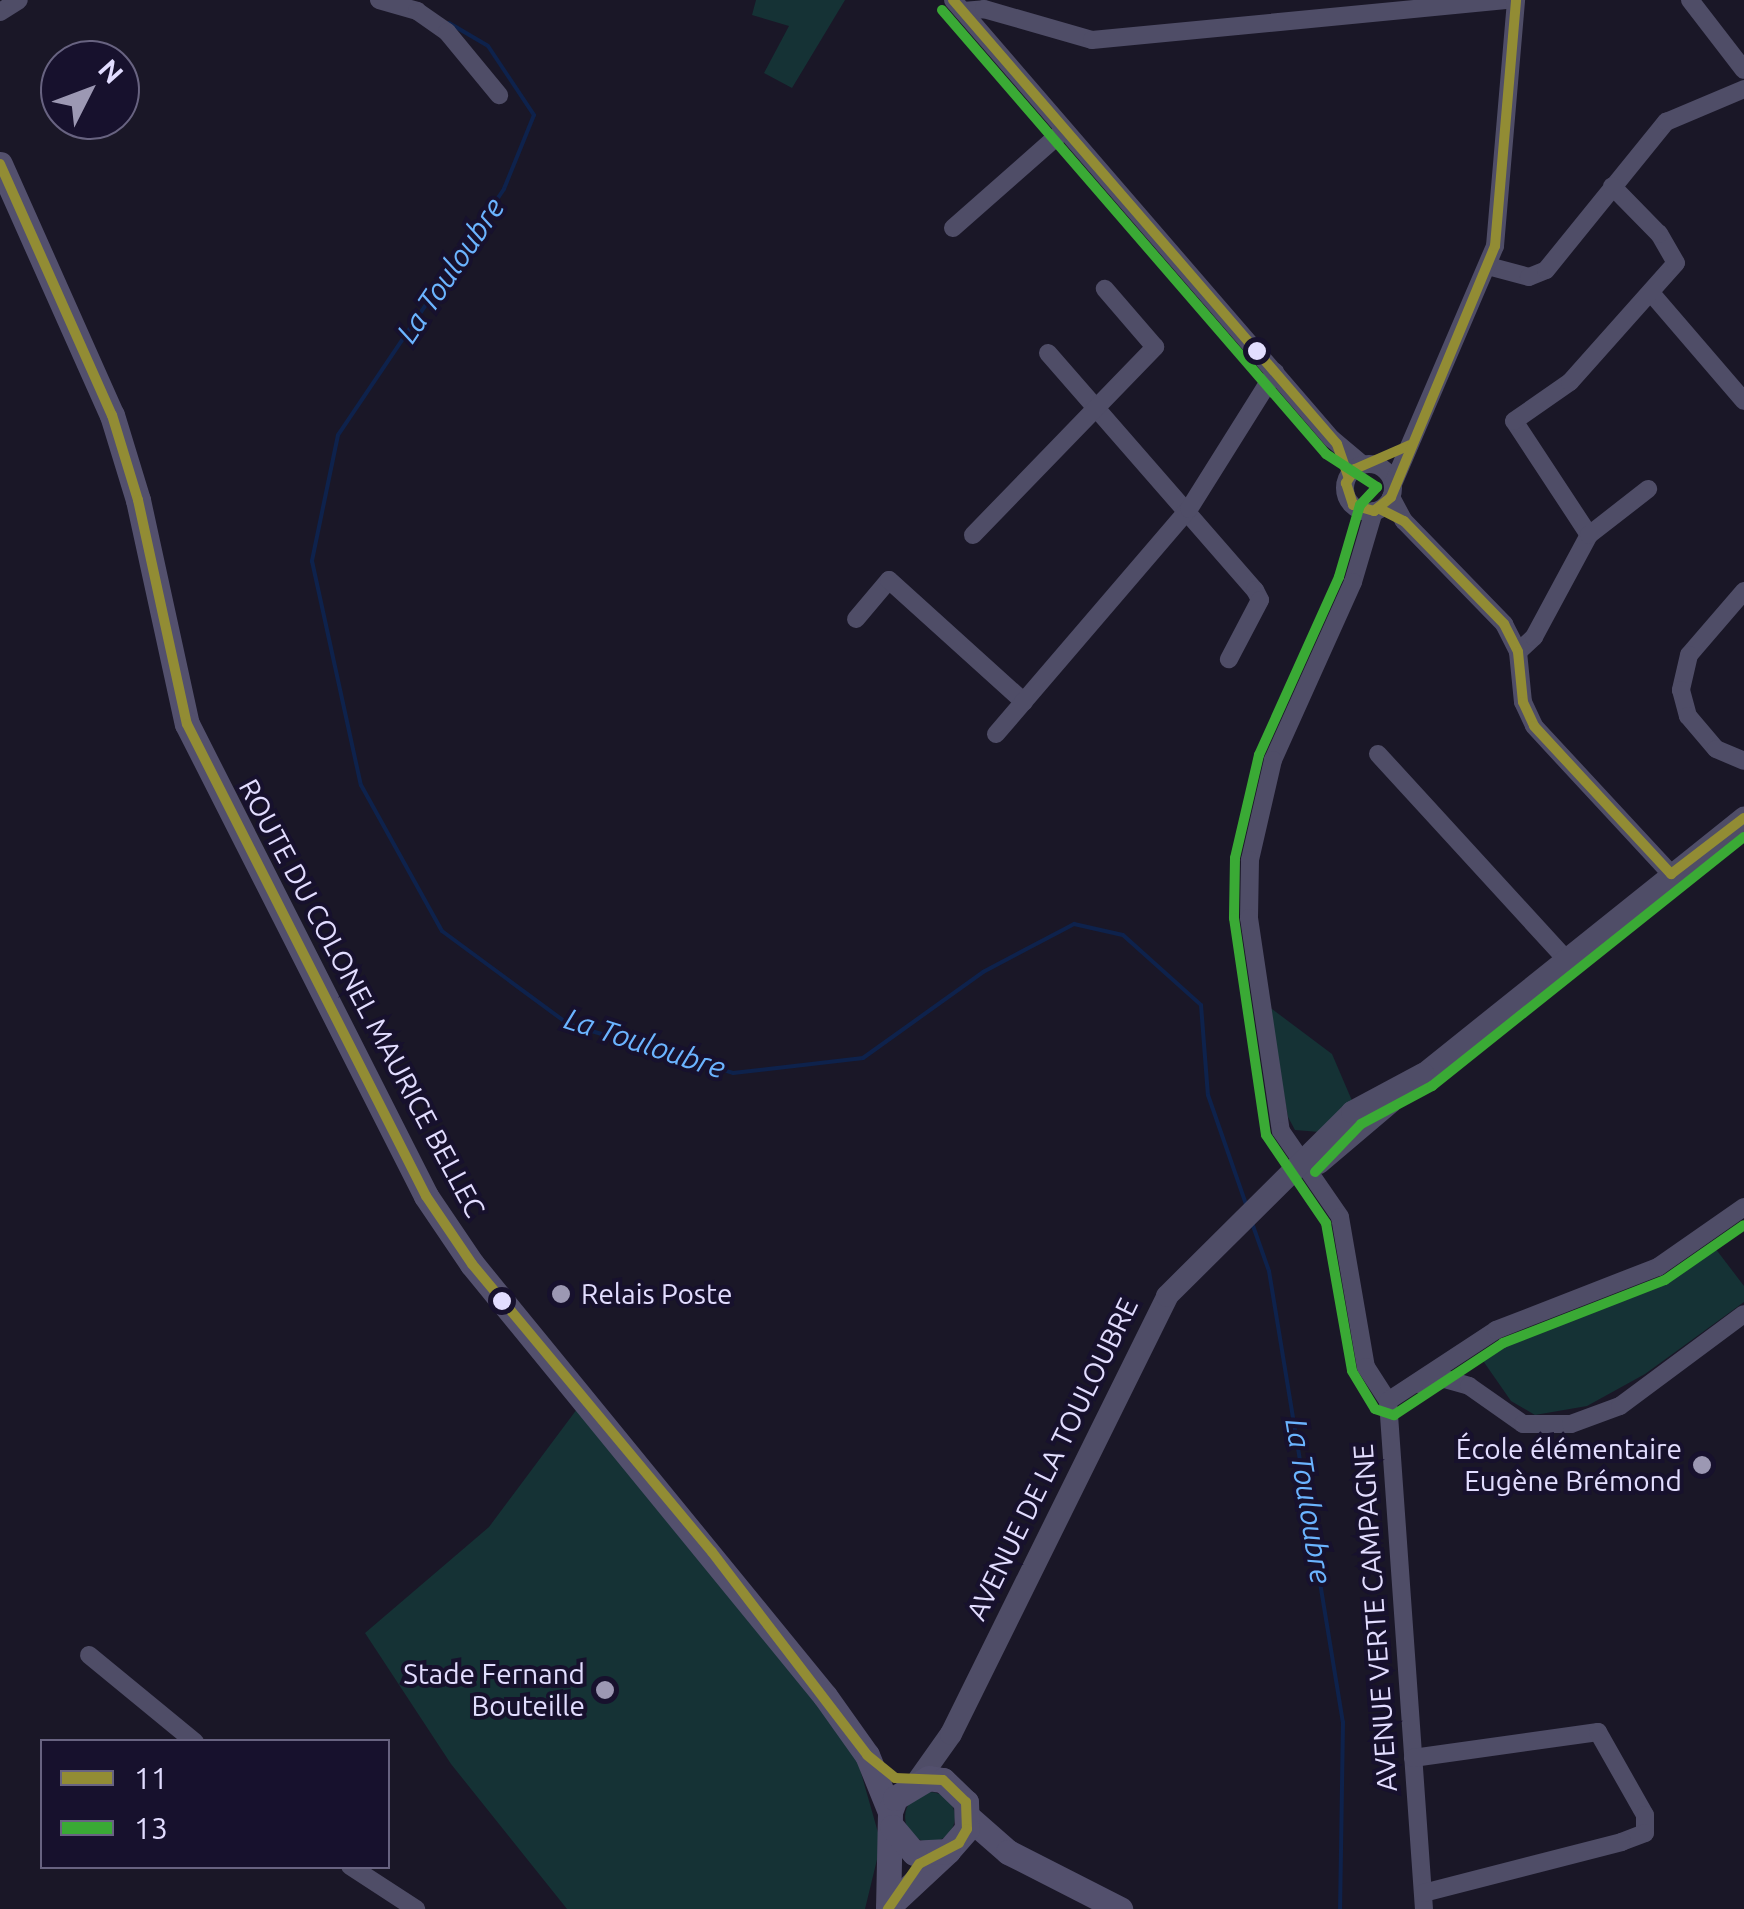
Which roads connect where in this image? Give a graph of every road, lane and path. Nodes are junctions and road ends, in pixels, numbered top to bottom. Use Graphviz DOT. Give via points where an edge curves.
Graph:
graph roads {
  1 [pos="19,0"];
  2 [pos="1292,0"];
  3 [pos="1514,0"];
  4 [pos="1690,0"];
  5 [pos="386,1"];
  6 [pos="958,6"];
  7 [pos="0,12"];
  8 [pos="1295,21"];
  9 [pos="1744,70"];
  10 [pos="1744,89"];
  11 [pos="500,95"];
  12 [pos="1064,130"];
  13 [pos="0,164"];
  14 [pos="1612,186"];
  15 [pos="953,228"];
  16 [pos="1488,266"];
  17 [pos="1105,288"];
  18 [pos="1652,294"];
  19 [pos="1048,354"];
  20 [pos="1276,372"];
  21 [pos="1744,401"];
  22 [pos="1096,407"];
  23 [pos="1410,445"];
  24 [pos="1362,468"];
  25 [pos="1648,489"];
  26 [pos="1380,502"];
  27 [pos="1189,509"];
  28 [pos="1588,534"];
  29 [pos="973,535"];
  30 [pos="1744,592"];
  31 [pos="856,619"];
  32 [pos="1518,652"];
  33 [pos="1230,659"];
  34 [pos="1024,702"];
  35 [pos="996,734"];
  36 [pos="1378,754"];
  37 [pos="1744,761"];
  38 [pos="1744,818"];
  39 [pos="1672,874"];
  40 [pos="1565,958"];
  41 [pos="1307,1166"];
  42 [pos="1744,1207"];
  43 [pos="1744,1314"];
  44 [pos="1411,1386"];
  45 [pos="1388,1401"];
  46 [pos="89,1656"];
  47 [pos="951,1734"];
  48 [pos="191,1739"];
  49 [pos="867,1755"];
  50 [pos="1413,1758"];
  51 [pos="916,1780"];
  52 [pos="958,1790"];
  53 [pos="968,1817"];
  54 [pos="891,1819"];
  55 [pos="940,1854"];
  56 [pos="355,1869"];
  57 [pos="1040,1870"];
  58 [pos="1424,1901"];
  59 [pos="888,1906"];
  60 [pos="416,1909"];
  61 [pos="1120,1909"];
  1 -- 7 [label="street"];
  2 -- 8 [label="street"];
  3 -- 8 [label="street"];
  3 -- 16 [label="street" via="1501,199"];
  4 -- 9 [label="street"];
  5 -- 11 [label="street" via="417,10 448,32"];
  6 -- 8 [label="street" via="1092,40"];
  6 -- 12 [label="street"];
  10 -- 14 [label="street" via="1666,122"];
  12 -- 15 [label="street"];
  12 -- 20 [label="street"];
  13 -- 49 [label="main road, ROUTE DU COLONEL MAURICE BELLEC" via="112,415 138,500 187,724 426,1196 472,1264 712,1552"];
  14 -- 16 [label="street" via="1546,270 1529,277"];
  14 -- 18 [label="street" via="1659,234 1676,263"];
  16 -- 23 [label="street"];
  17 -- 22 [label="street" via="1155,347"];
  18 -- 21 [label="street"];
  18 -- 28 [label="street" via="1570,382 1514,421"];
  19 -- 22 [label="street"];
  20 -- 24 [label="street"];
  20 -- 27 [label="street"];
  22 -- 27 [label="street"];
  22 -- 29 [label="street"];
  23 -- 24 [label="street"];
  23 -- 26 [label="street"];
  24 -- 26 [label="street"];
  24 -- 26 [label="street" via="1348,499"];
  25 -- 28 [label="street"];
  26 -- 32 [label="street" via="1504,624"];
  26 -- 41 [label="street, AVENUE VERTE CAMPAGNE" via="1364,535 1354,582 1273,760 1250,860 1252,963 1272,1085 1281,1131"];
  27 -- 33 [label="street" via="1260,600"];
  27 -- 34 [label="street"];
  28 -- 32 [label="street" via="1534,638"];
  30 -- 37 [label="street" via="1689,655 1681,690 1688,716 1716,749"];
  31 -- 34 [label="street" via="889,580"];
  32 -- 39 [label="street" via="1523,702 1534,726"];
  34 -- 35 [label="street"];
  36 -- 40 [label="street"];
  38 -- 39 [label="street, AVENUE DE LA TOULOUBRE"];
  39 -- 40 [label="street, AVENUE DE LA TOULOUBRE"];
  40 -- 41 [label="street, AVENUE DE LA TOULOUBRE" via="1422,1074 1352,1112"];
  41 -- 45 [label="street, AVENUE VERTE CAMPAGNE" via="1340,1218 1366,1367"];
  41 -- 47 [label="street, AVENUE DE LA TOULOUBRE" via="1235,1224 1167,1296"];
  42 -- 44 [label="street" via="1658,1267 1496,1330"];
  43 -- 44 [label="street" via="1620,1406 1571,1424 1523,1424 1482,1392 1446,1379"];
  44 -- 45 [label="street"];
  45 -- 50 [label="street, AVENUE VERTE CAMPAGNE"];
  46 -- 48 [label="street"];
  47 -- 51 [label="street, AVENUE DE LA TOULOUBRE"];
  47 -- 52 [label="street"];
  49 -- 51 [label="main road, ROUTE DU COLONEL MAURICE BELLEC" via="895,1778"];
  49 -- 54 [label="main road, ROUTE DU COLONEL MAURICE BELLEC"];
  50 -- 58 [label="street, AVENUE VERTE CAMPAGNE"];
  50 -- 58 [label="street" via="1598,1732 1645,1815 1645,1833 1622,1842"];
  51 -- 52 [label="main road" via="943,1780"];
  51 -- 54 [label="main road"];
  52 -- 53 [label="main road"];
  53 -- 55 [label="main road" via="959,1842"];
  53 -- 57 [label="main road"];
  54 -- 55 [label="main road" via="901,1844"];
  54 -- 59 [label="main road"];
  55 -- 57 [label="main road" via="1001,1855"];
  55 -- 59 [label="main road"];
  56 -- 60 [label="street"];
  57 -- 61 [label="main road"];
}
